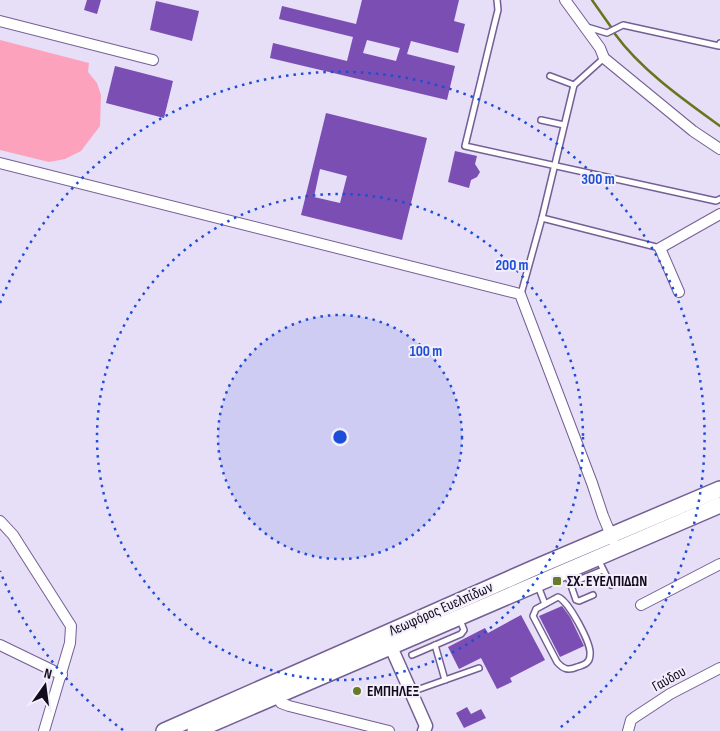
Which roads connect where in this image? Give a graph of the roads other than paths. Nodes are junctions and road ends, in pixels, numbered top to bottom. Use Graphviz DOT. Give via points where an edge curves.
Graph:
graph roads {
  1 [pos="496,0"];
  2 [pos="565,0"];
  3 [pos="0,21"];
  4 [pos="586,27"];
  5 [pos="720,43"];
  6 [pos="604,58"];
  7 [pos="153,60"];
  8 [pos="550,76"];
  9 [pos="574,86"];
  10 [pos="541,120"];
  11 [pos="564,125"];
  12 [pos="720,149"];
  13 [pos="0,163"];
  14 [pos="554,166"];
  15 [pos="720,199"];
  16 [pos="720,214"];
  17 [pos="542,218"];
  18 [pos="660,248"];
  19 [pos="679,292"];
  20 [pos="520,294"];
  21 [pos="720,489"];
  22 [pos="720,505"];
  23 [pos="3,523"];
  24 [pos="614,542"];
  25 [pos="600,564"];
  26 [pos="720,564"];
  27 [pos="568,577"];
  28 [pos="537,584"];
  29 [pos="611,585"];
  30 [pos="593,595"];
  31 [pos="545,604"];
  32 [pos="641,605"];
  33 [pos="459,617"];
  34 [pos="438,626"];
  35 [pos="443,642"];
  36 [pos="0,645"];
  37 [pos="435,645"];
  38 [pos="391,647"];
  39 [pos="412,655"];
  40 [pos="479,668"];
  41 [pos="720,668"];
  42 [pos="62,675"];
  43 [pos="446,680"];
  44 [pos="411,693"];
  45 [pos="277,696"];
  46 [pos="202,729"];
  47 [pos="426,729"];
  48 [pos="44,731"];
  49 [pos="164,731"];
  50 [pos="389,731"];
  51 [pos="628,731"];
  1 -- 14 [label="lane" via="498,10 465,146"];
  2 -- 4 [label="street"];
  3 -- 7 [label="street"];
  4 -- 5 [label="lane" via="607,33 623,26 719,46"];
  4 -- 6 [label="street"];
  6 -- 9 [label="lane"];
  6 -- 12 [label="street" via="693,131"];
  8 -- 9 [label="lane"];
  9 -- 11 [label="lane"];
  10 -- 11 [label="lane"];
  11 -- 14 [label="lane"];
  13 -- 20 [label="street"];
  14 -- 15 [label="lane" via="716,202"];
  14 -- 17 [label="lane"];
  16 -- 18 [label="street"];
  17 -- 18 [label="lane"];
  17 -- 20 [label="lane"];
  18 -- 19 [label="street"];
  20 -- 24 [label="street"];
  21 -- 24 [label="main road, Λεωφόρος Ευελπίδων"];
  22 -- 24 [label="main road, Λεωφόρος Ευελπίδων"];
  23 -- 42 [label="street" via="71,626"];
  24 -- 25 [label="main road, Λεωφόρος Ευελπίδων"];
  24 -- 49 [label="main road, Λεωφόρος Ευελπίδων" via="534,568"];
  25 -- 27 [label="main road, Λεωφόρος Ευελπίδων"];
  25 -- 29 [label="lane"];
  26 -- 32 [label="street"];
  27 -- 28 [label="main road, Λεωφόρος Ευελπίδων"];
  27 -- 30 [label="lane" via="578,601"];
  28 -- 31 [label="lane"];
  28 -- 33 [label="main road, Λεωφόρος Ευελπίδων"];
  31 -- 31 [label="lane" via="558,597 563,599 590,648 585,665 570,670 557,662 533,616 536,609"];
  33 -- 34 [label="main road, Λεωφόρος Ευελπίδων"];
  33 -- 35 [label="lane" via="463,632"];
  34 -- 35 [label="lane"];
  34 -- 38 [label="main road, Λεωφόρος Ευελπίδων"];
  35 -- 37 [label="lane"];
  36 -- 42 [label="street"];
  37 -- 39 [label="lane"];
  37 -- 43 [label="lane"];
  38 -- 44 [label="street"];
  38 -- 45 [label="main road, Λεωφόρος Ευελπίδων"];
  40 -- 43 [label="lane"];
  41 -- 51 [label="street, Γαύδου" via="635,717"];
  42 -- 48 [label="street"];
  43 -- 44 [label="lane"];
  44 -- 47 [label="street"];
  45 -- 46 [label="main road, Λεωφόρος Ευελπίδων"];
  45 -- 50 [label="street" via="288,706"];
}
